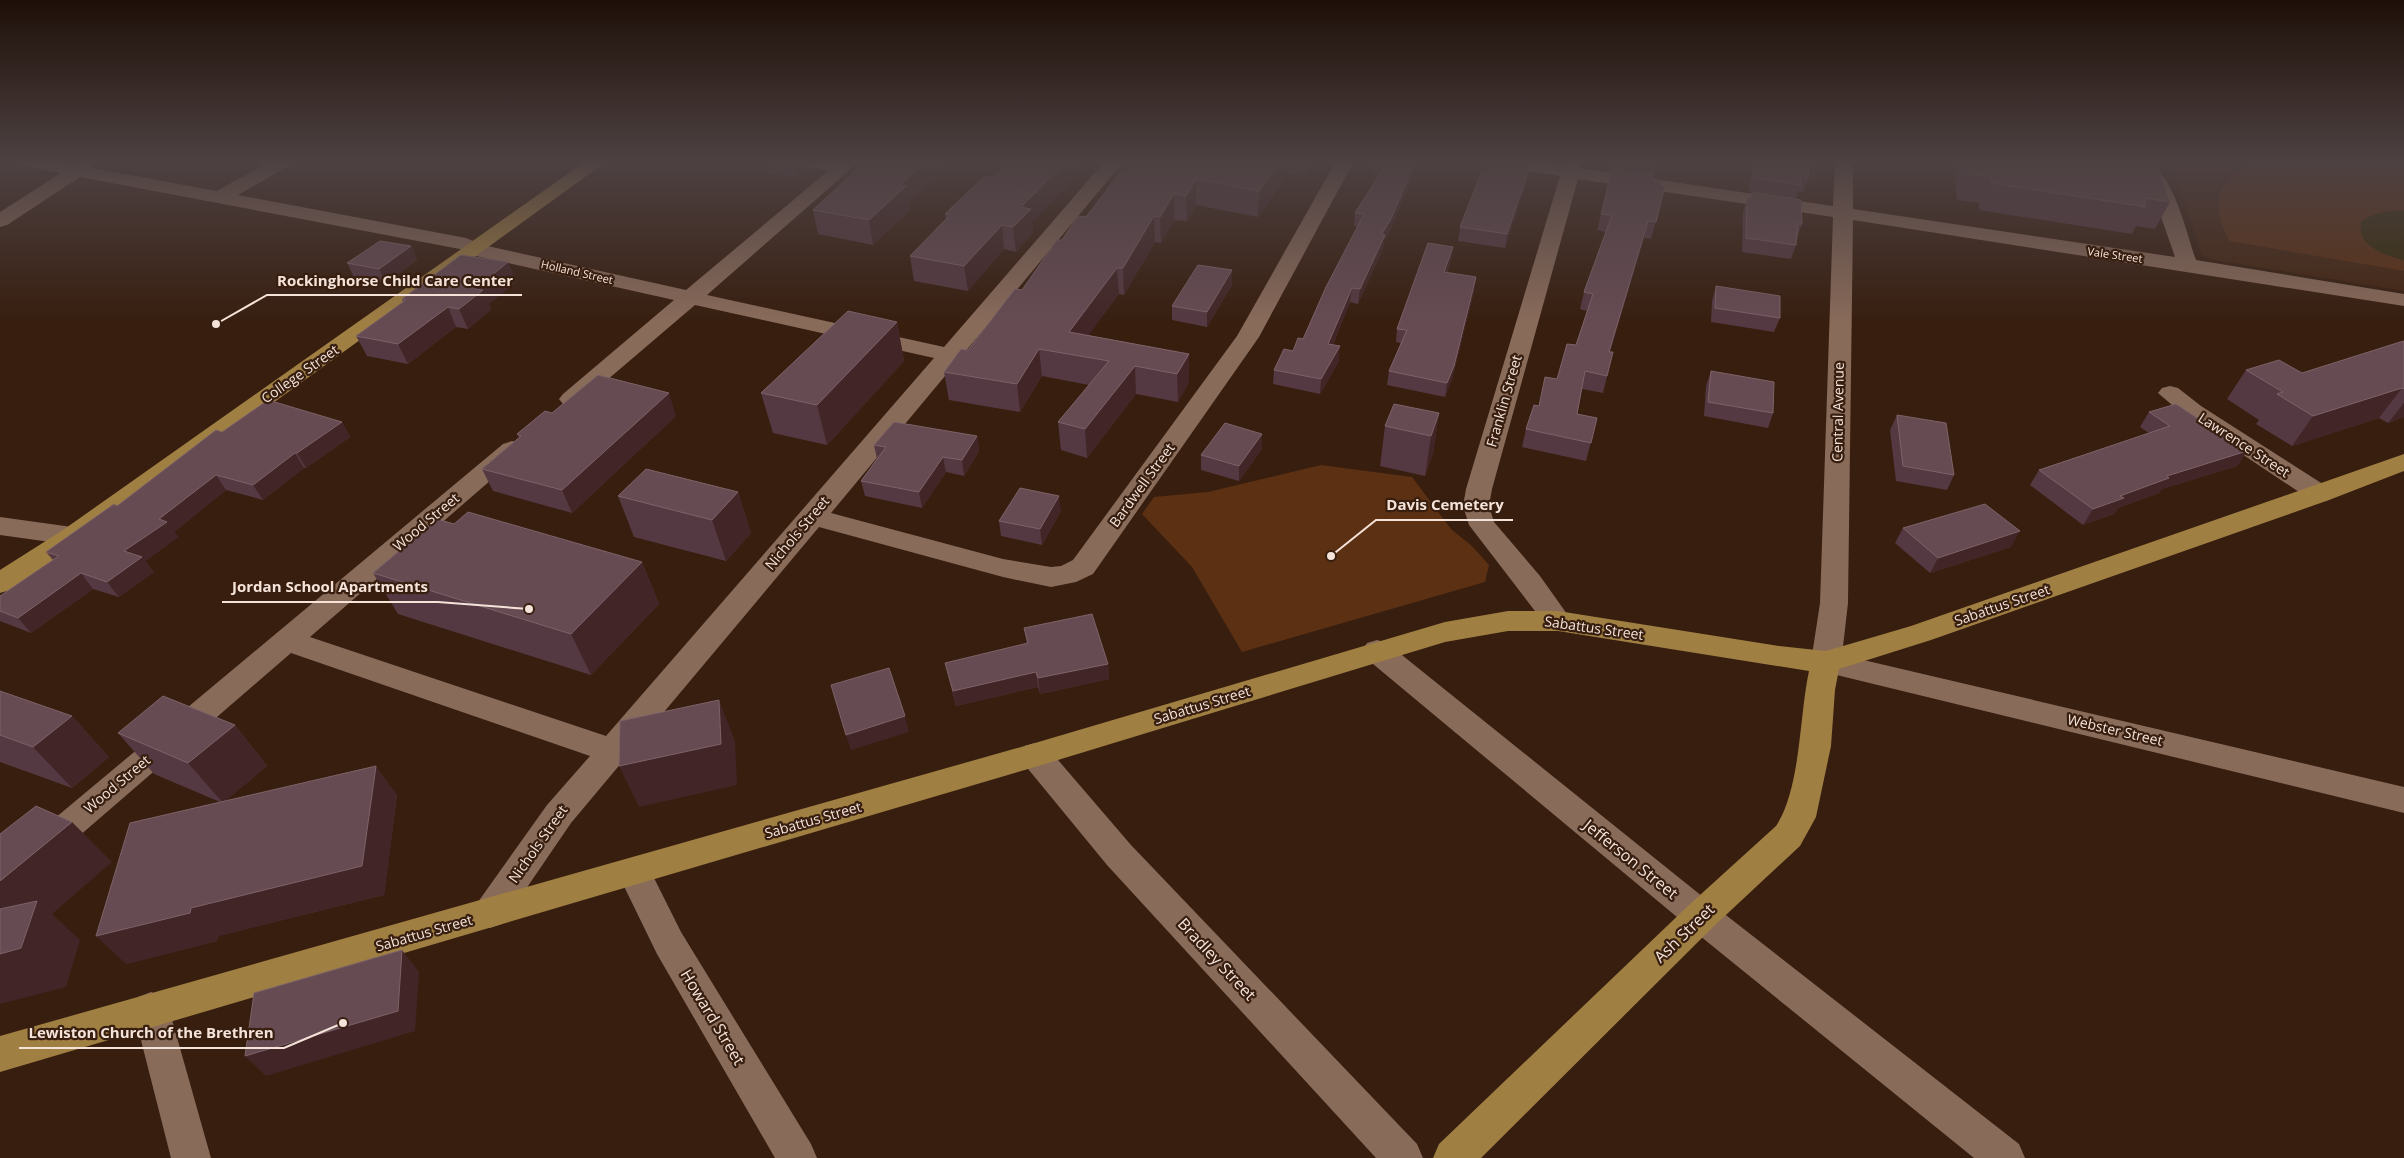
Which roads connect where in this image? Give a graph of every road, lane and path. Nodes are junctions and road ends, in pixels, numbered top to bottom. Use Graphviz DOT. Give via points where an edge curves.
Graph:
graph roads {
  1 [pos="310,215"];
  2 [pos="524,215"];
  3 [pos="788,215"];
  4 [pos="1069,215"];
  5 [pos="1315,215"];
  6 [pos="1558,215"];
  7 [pos="1843,215"];
  8 [pos="1850,215"];
  9 [pos="2170,215"];
  10 [pos="476,250"];
  11 [pos="2188,266"];
  12 [pos="690,298"];
  13 [pos="2404,300"];
  14 [pos="950,355"];
  15 [pos="2170,393"];
  16 [pos="553,414"];
  17 [pos="530,434"];
  18 [pos="2404,462"];
  19 [pos="2320,494"];
  20 [pos="812,516"];
  21 [pos="0,526"];
  22 [pos="72,536"];
  23 [pos="0,584"];
  24 [pos="1558,621"];
  25 [pos="286,640"];
  26 [pos="1377,651"];
  27 [pos="1826,662"];
  28 [pos="612,750"];
  29 [pos="1035,755"];
  30 [pos="2404,800"];
  31 [pos="634,872"];
  32 [pos="0,884"];
  33 [pos="490,914"];
  34 [pos="1701,916"];
  35 [pos="151,1009"];
  36 [pos="0,1054"];
  37 [pos="191,1158"];
  38 [pos="797,1158"];
  39 [pos="1403,1158"];
  40 [pos="1453,1158"];
  41 [pos="2005,1158"];
  1 -- 10 [label="street, Holland Street" via="466,244"];
  2 -- 10 [label="main road, College Street"];
  3 -- 12 [label="street"];
  4 -- 14 [label="street, Nichols Street"];
  5 -- 20 [label="street, Bardwell Street" via="1248,337 1089,559 1076,572 1051,577 1003,568"];
  6 -- 24 [label="street, Franklin Street" via="1478,489 1476,506 1482,525"];
  7 -- 27 [label="street, Central Avenue" via="1834,602"];
  8 -- 11 [label="street, Vale Street"];
  9 -- 11 [label="street"];
  10 -- 12 [label="street, Holland Street"];
  10 -- 22 [label="main road, College Street"];
  11 -- 13 [label="street, Vale Street"];
  12 -- 14 [label="street, Holland Street"];
  12 -- 16 [label="street"];
  14 -- 20 [label="street, Nichols Street"];
  15 -- 19 [label="street, Lawrence Street"];
  17 -- 25 [label="street, Wood Street"];
  18 -- 19 [label="main road, Sabattus Street"];
  19 -- 27 [label="main road, Sabattus Street" via="1921,633"];
  20 -- 28 [label="street, Nichols Street"];
  21 -- 22 [label="street"];
  22 -- 23 [label="main road, College Street"];
  24 -- 26 [label="main road, Sabattus Street" via="1508,621 1445,632"];
  24 -- 27 [label="main road, Sabattus Street"];
  25 -- 28 [label="street"];
  25 -- 32 [label="street, Wood Street"];
  26 -- 29 [label="main road, Sabattus Street"];
  26 -- 34 [label="street, Jefferson Street"];
  27 -- 30 [label="street, Webster Street"];
  27 -- 34 [label="main road, Ash Street" via="1815,746 1800,817 1788,836"];
  28 -- 33 [label="street, Nichols Street" via="558,814"];
  29 -- 31 [label="main road, Sabattus Street"];
  29 -- 39 [label="street, Bradley Street" via="1119,855"];
  31 -- 33 [label="main road, Sabattus Street"];
  31 -- 38 [label="street, Howard Street" via="669,944"];
  33 -- 35 [label="main road, Sabattus Street"];
  34 -- 40 [label="main road, Ash Street"];
  34 -- 41 [label="street, Jefferson Street"];
  35 -- 36 [label="main road, Sabattus Street"];
  35 -- 37 [label="street"];
}
